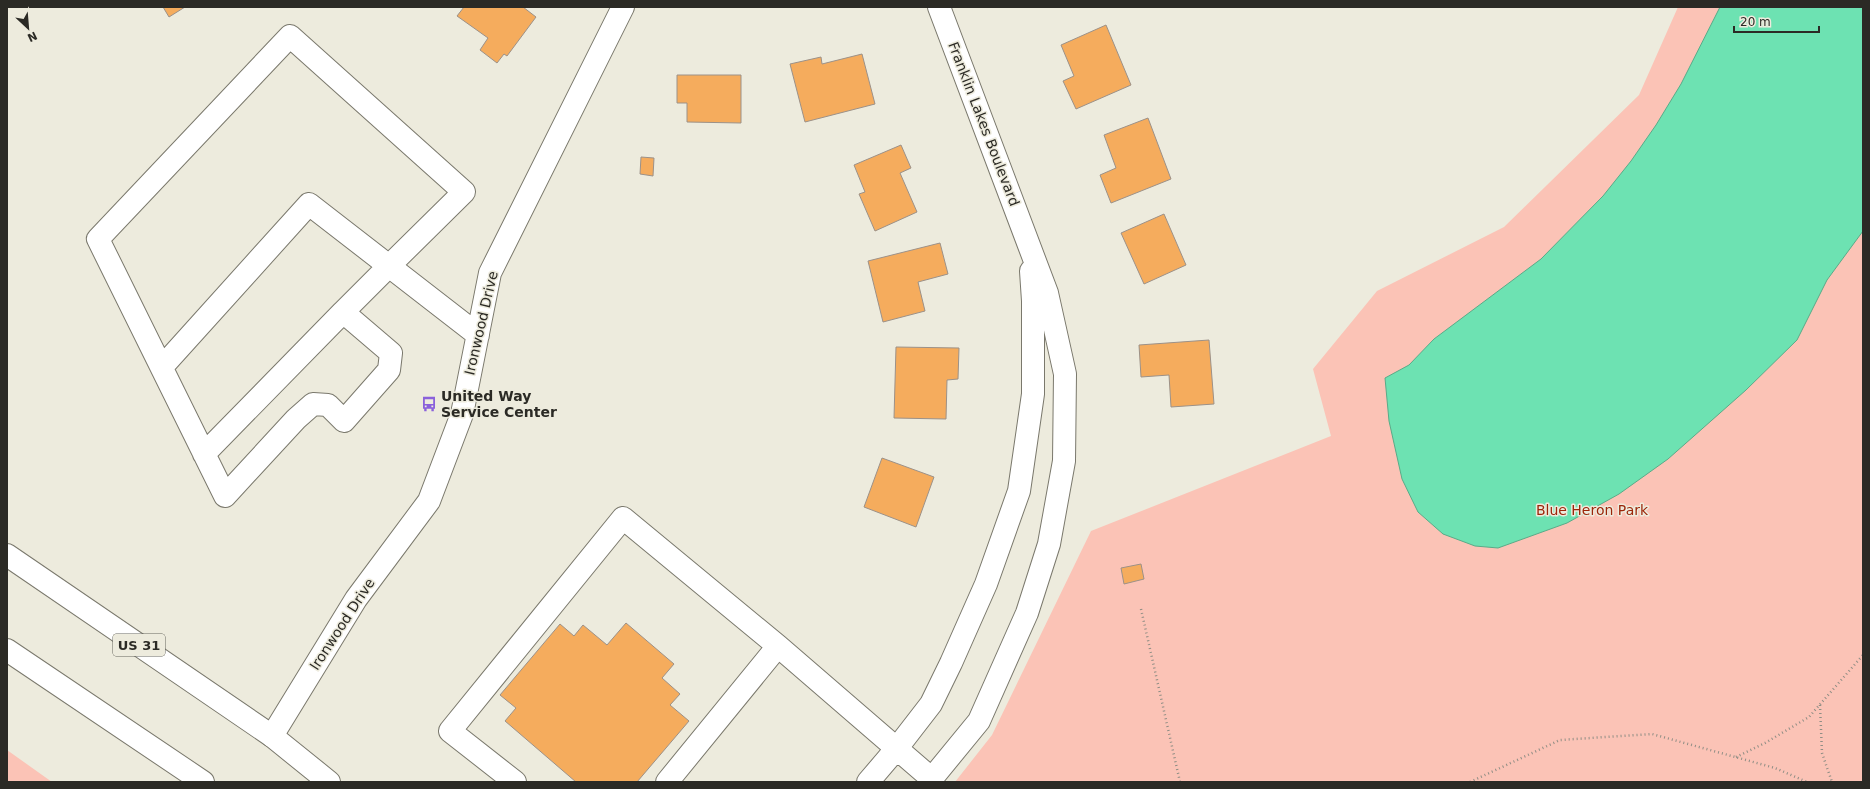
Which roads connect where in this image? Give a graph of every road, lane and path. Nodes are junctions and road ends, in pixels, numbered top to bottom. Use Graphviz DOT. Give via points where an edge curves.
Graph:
graph roads {
  1 [pos="623,7"];
  2 [pos="939,7"];
  3 [pos="1029,242"];
  4 [pos="389,266"];
  5 [pos="342,312"];
  6 [pos="478,335"];
  7 [pos="162,367"];
  8 [pos="204,454"];
  9 [pos="7,554"];
  10 [pos="1140,609"];
  11 [pos="778,646"];
  12 [pos="7,650"];
  13 [pos="1863,655"];
  14 [pos="1820,705"];
  15 [pos="272,736"];
  16 [pos="897,748"];
  17 [pos="1736,757"];
  18 [pos="930,780"];
  19 [pos="203,782"];
  20 [pos="329,782"];
  21 [pos="515,782"];
  22 [pos="667,782"];
  23 [pos="868,782"];
  24 [pos="1180,782"];
  25 [pos="1470,782"];
  26 [pos="1807,782"];
  27 [pos="1832,782"];
  1 -- 6 [label="street, Ironwood Drive" via="490,273"];
  2 -- 3 [label="street, Franklin Lakes Boulevard"];
  3 -- 16 [label="street, Franklin Lakes Boulevard" via="1033,301 1033,394 1020,491 986,584 952,663 931,704"];
  3 -- 18 [label="street, Franklin Lakes Boulevard" via="1047,293 1065,374 1064,461 1049,544 1027,613 979,721"];
  4 -- 5 [label="street"];
  4 -- 6 [label="street"];
  4 -- 7 [label="street" via="309,204"];
  4 -- 7 [label="street" via="464,192 290,36 98,238"];
  5 -- 8 [label="street"];
  5 -- 8 [label="street" via="390,353 389,370 344,421 328,405 313,404 225,496"];
  6 -- 15 [label="street, Ironwood Drive" via="462,414 429,500 356,599"];
  7 -- 8 [label="street"];
  9 -- 15 [label="street, US 31"];
  10 -- 24 [label="path"];
  11 -- 16 [label="street"];
  11 -- 21 [label="street" via="623,518 450,731"];
  11 -- 22 [label="street"];
  12 -- 19 [label="street"];
  13 -- 14 [label="path"];
  14 -- 17 [label="path" via="1809,717"];
  14 -- 27 [label="path" via="1822,753"];
  15 -- 20 [label="street, US 31"];
  16 -- 18 [label="street"];
  16 -- 23 [label="street, Franklin Lakes Boulevard"];
  17 -- 25 [label="path" via="1652,734 1560,740"];
  17 -- 26 [label="path" via="1775,768"];
}
